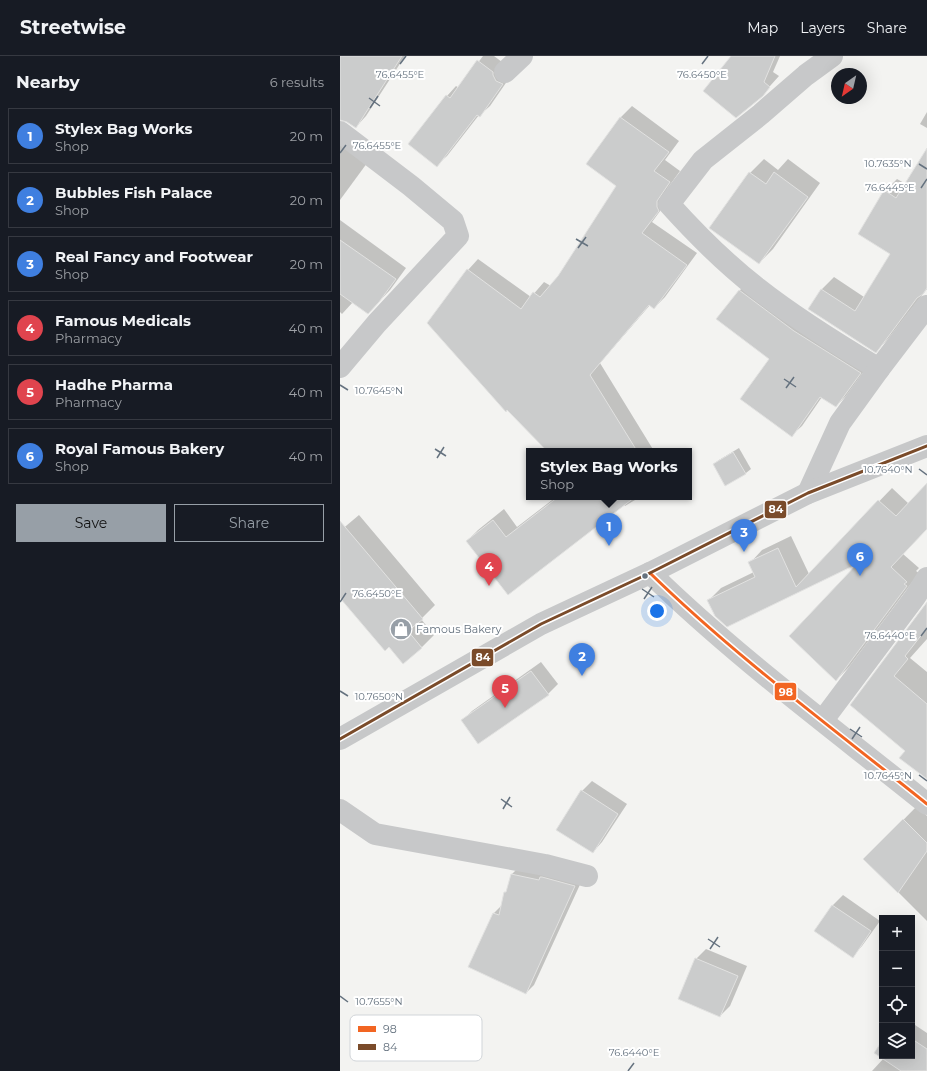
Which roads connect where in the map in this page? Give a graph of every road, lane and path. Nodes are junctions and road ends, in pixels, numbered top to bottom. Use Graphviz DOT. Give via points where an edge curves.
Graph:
graph roads {
  1 [pos="522,56"];
  2 [pos="832,56"];
  3 [pos="506,72"];
  4 [pos="340,132"];
  5 [pos="927,306"];
  6 [pos="340,367"];
  7 [pos="879,369"];
  8 [pos="927,446"];
  9 [pos="808,493"];
  10 [pos="650,573"];
  11 [pos="927,578"];
  12 [pos="823,720"];
  13 [pos="340,739"];
  14 [pos="927,804"];
  15 [pos="340,810"];
  16 [pos="587,876"];
  1 -- 3 [label="street"];
  2 -- 7 [label="street" via="704,160 668,204 700,238 756,288 833,342"];
  4 -- 6 [label="street" via="453,221 458,236"];
  5 -- 7 [label="street"];
  7 -- 9 [label="street" via="840,423"];
  8 -- 9 [label="street"];
  9 -- 10 [label="street"];
  10 -- 12 [label="street" via="707,625"];
  10 -- 13 [label="street" via="541,624"];
  11 -- 12 [label="street"];
  12 -- 14 [label="street"];
  15 -- 16 [label="street" via="375,834 545,865"];
}
